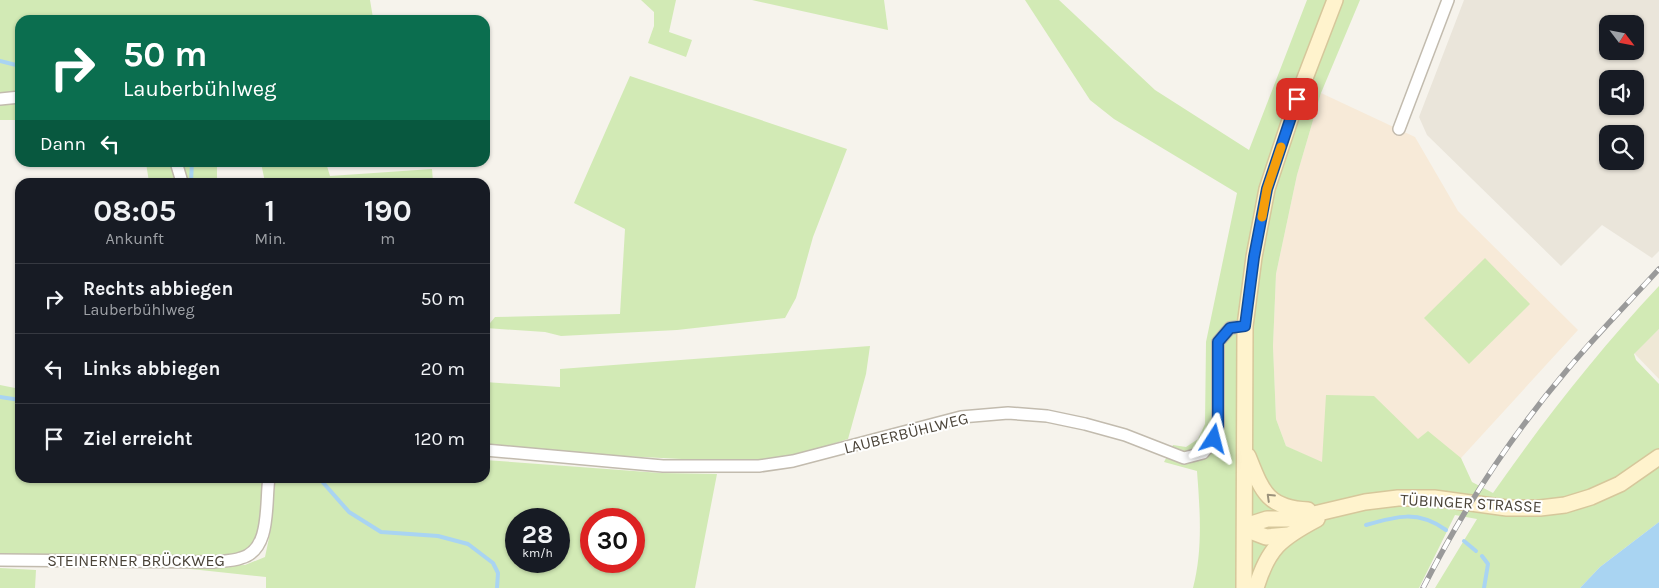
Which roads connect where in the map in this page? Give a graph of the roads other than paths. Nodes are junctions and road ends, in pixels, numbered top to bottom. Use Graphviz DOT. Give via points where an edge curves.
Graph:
graph roads {
  1 [pos="1335,0"];
  2 [pos="1448,0"];
  3 [pos="15,98"];
  4 [pos="0,99"];
  5 [pos="1399,129"];
  6 [pos="1245,326"];
  7 [pos="490,450"];
  8 [pos="1246,451"];
  9 [pos="1659,457"];
  10 [pos="269,483"];
  11 [pos="1332,511"];
  12 [pos="1245,528"];
  13 [pos="1288,535"];
  14 [pos="0,560"];
  15 [pos="1244,588"];
  16 [pos="1256,588"];
  1 -- 6 [label="main road" via="1267,189"];
  2 -- 5 [label="street"];
  3 -- 4 [label="street"];
  6 -- 7 [label="street, LAUBERBÜHLWEG" via="1230,328 1218,342 1218,426 1214,439 1203,453 1184,458 1086,424 1008,413 961,417 793,461 759,466 663,466"];
  6 -- 8 [label="main road"];
  11 -- 8 [label="main road, one-way" via="1289,509 1272,501 1260,487"];
  8 -- 12 [label="main road"];
  9 -- 11 [label="main road, TÜBINGER STRASSE" via="1620,484 1591,498 1565,504 1507,508 1434,498 1398,498"];
  10 -- 14 [label="street, STEINERNER BRÜCKWEG" via="261,541 254,551 242,558 214,562"];
  11 -- 12 [label="main road, TÜBINGER STRASSE" via="1293,519 1267,519"];
  11 -- 13 [label="main road, TÜBINGER STRASSE"];
  12 -- 13 [label="main road, TÜBINGER STRASSE" via="1266,537"];
  12 -- 15 [label="main road"];
  13 -- 16 [label="main road, TÜBINGER STRASSE" via="1263,566"];
}
